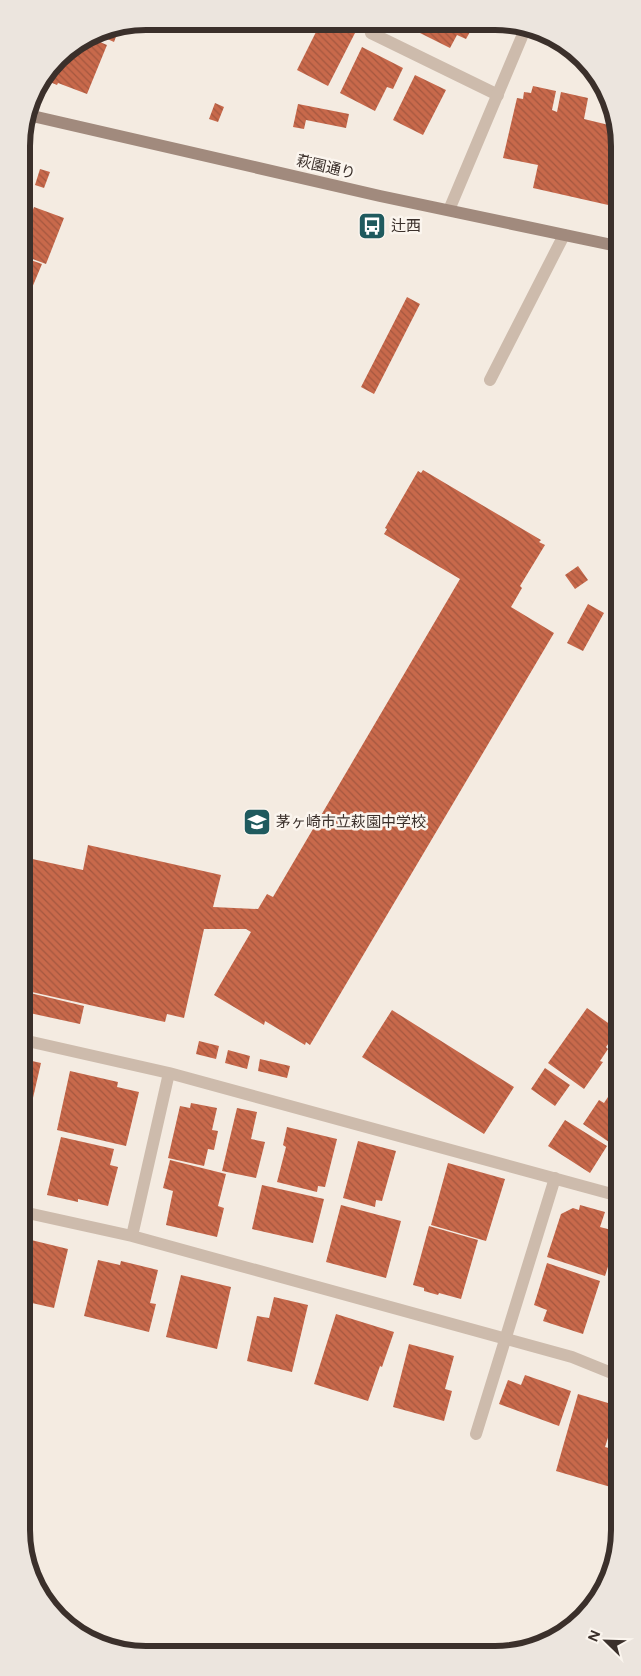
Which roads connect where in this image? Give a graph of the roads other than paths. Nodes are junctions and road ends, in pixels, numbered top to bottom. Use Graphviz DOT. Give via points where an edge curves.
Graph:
graph roads {
  1 [pos="371,33"];
  2 [pos="523,34"];
  3 [pos="498,95"];
  4 [pos="34,117"];
  5 [pos="449,210"];
  6 [pos="564,235"];
  7 [pos="611,245"];
  8 [pos="490,380"];
  9 [pos="30,1042"];
  10 [pos="169,1073"];
  11 [pos="555,1178"];
  12 [pos="611,1194"];
  13 [pos="30,1214"];
  14 [pos="132,1236"];
  15 [pos="506,1339"];
  16 [pos="611,1373"];
  17 [pos="476,1434"];
  1 -- 3 [label="street"];
  2 -- 3 [label="street"];
  3 -- 5 [label="street"];
  4 -- 5 [label="street, 萩園通り"];
  5 -- 6 [label="street, 萩園通り"];
  6 -- 7 [label="street, 萩園通り"];
  6 -- 8 [label="street"];
  9 -- 10 [label="street"];
  10 -- 11 [label="street"];
  10 -- 14 [label="street"];
  11 -- 12 [label="street"];
  11 -- 15 [label="street"];
  13 -- 14 [label="street"];
  14 -- 15 [label="street"];
  15 -- 16 [label="street" via="572,1356"];
  15 -- 17 [label="street"];
}
